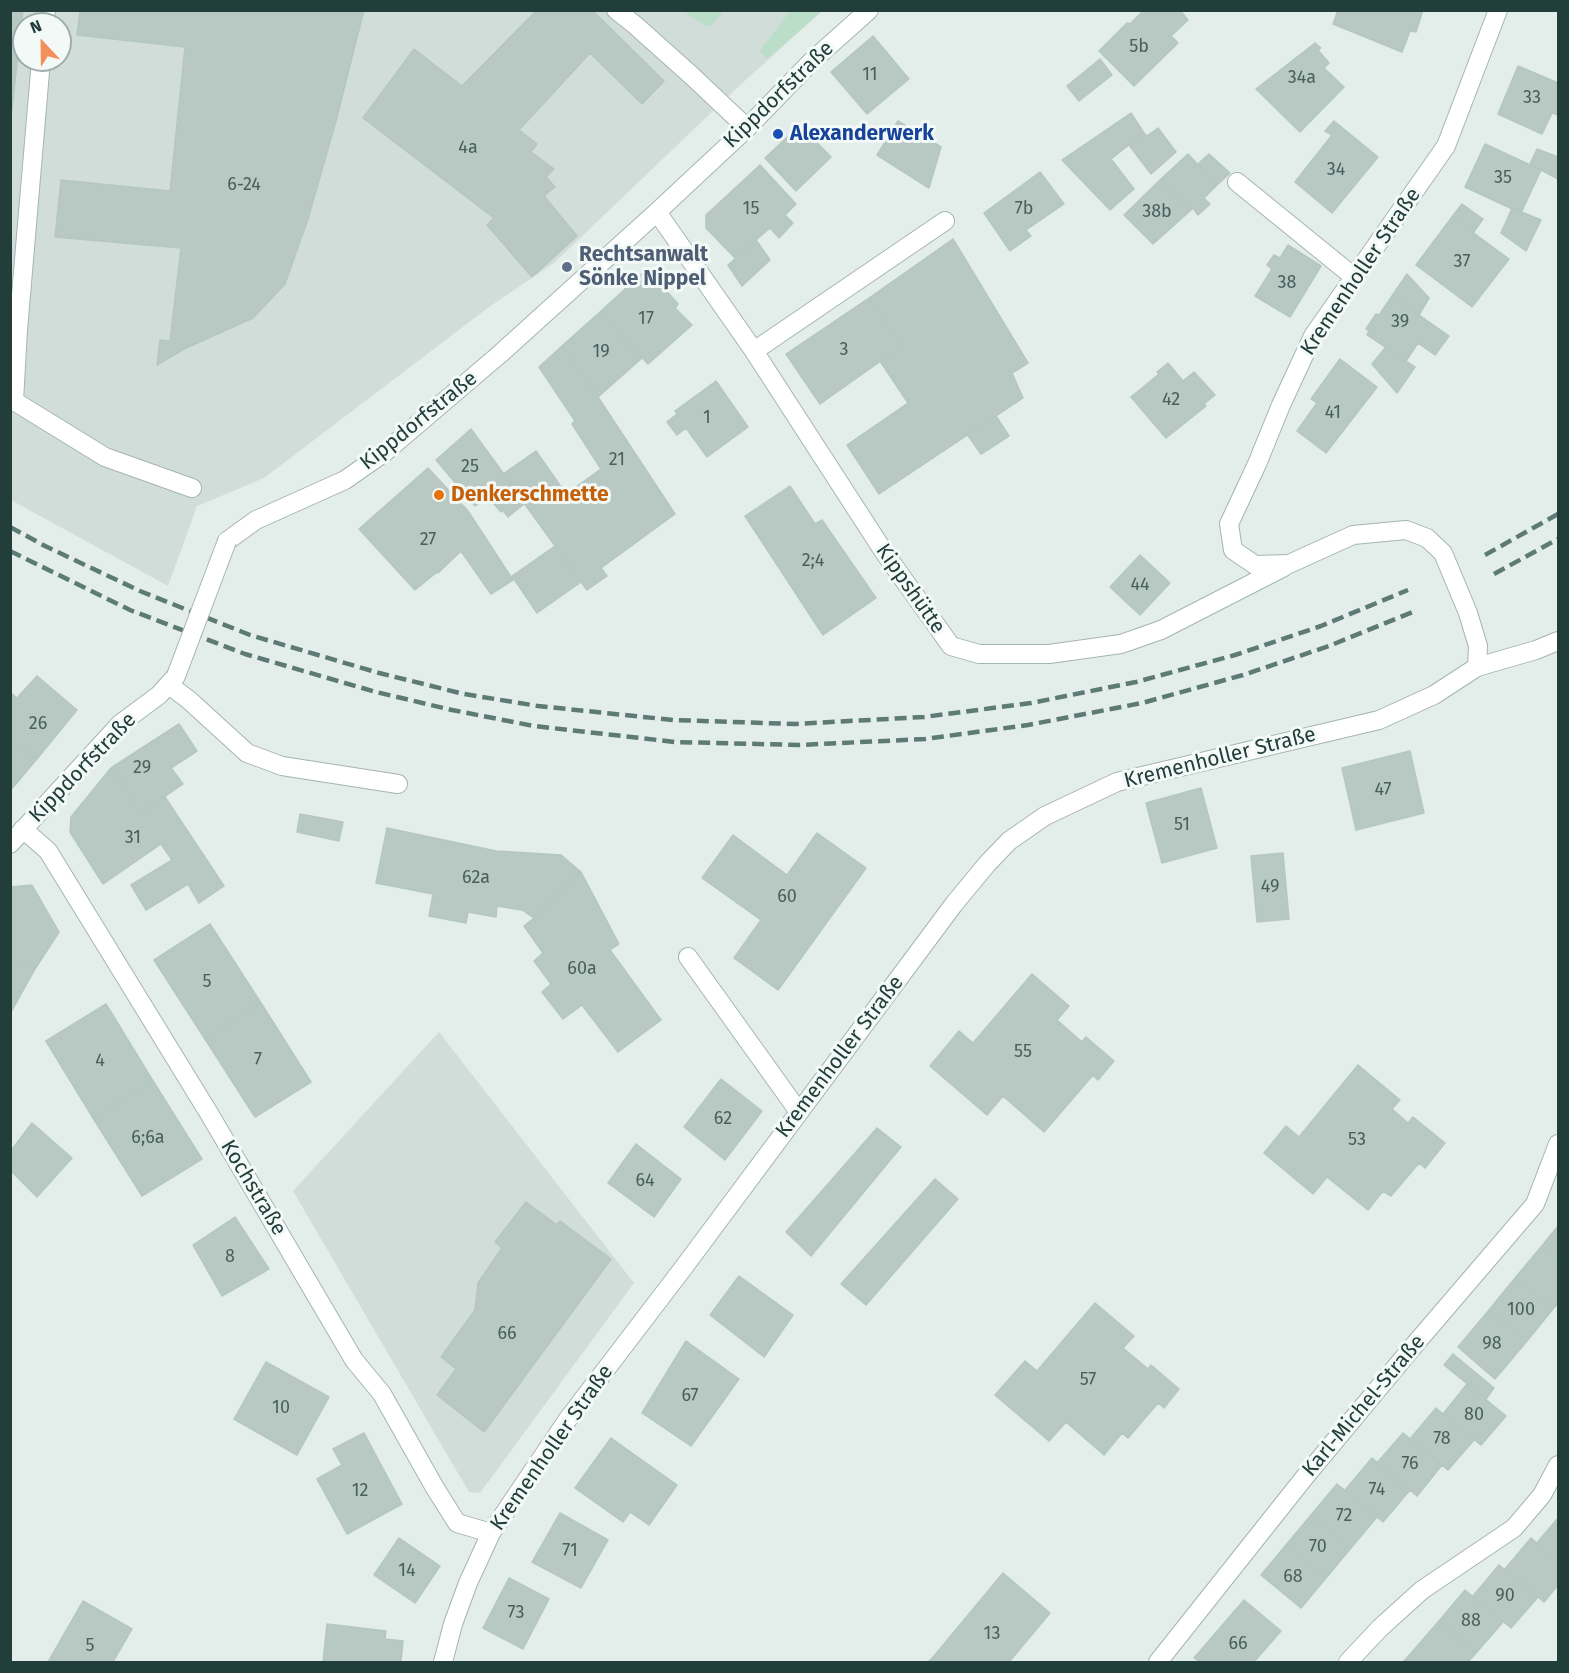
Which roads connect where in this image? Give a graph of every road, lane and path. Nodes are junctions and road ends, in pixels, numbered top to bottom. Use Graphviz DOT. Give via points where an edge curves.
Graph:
graph roads {
  1 [pos="616,10"];
  2 [pos="869,10"];
  3 [pos="1498,10"];
  4 [pos="40,72"];
  5 [pos="747,128"];
  6 [pos="1237,182"];
  7 [pos="657,212"];
  8 [pos="945,221"];
  9 [pos="1354,278"];
  10 [pos="754,351"];
  11 [pos="12,399"];
  12 [pos="192,488"];
  13 [pos="1289,564"];
  14 [pos="1558,641"];
  15 [pos="1477,667"];
  16 [pos="173,680"];
  17 [pos="398,784"];
  18 [pos="23,829"];
  19 [pos="10,844"];
  20 [pos="688,957"];
  21 [pos="799,1112"];
  22 [pos="1558,1144"];
  23 [pos="1558,1465"];
  24 [pos="491,1533"];
  25 [pos="443,1662"];
  26 [pos="1158,1662"];
  27 [pos="1348,1662"];
  1 -- 5 [label="street"];
  2 -- 5 [label="street, Kippdorfstraße" via="812,60"];
  3 -- 9 [label="street, Kremenholler Straße" via="1446,146"];
  4 -- 11 [label="street"];
  5 -- 7 [label="street, Kippdorfstraße"];
  6 -- 9 [label="street"];
  7 -- 10 [label="street, Kippshütte"];
  7 -- 16 [label="street, Kippdorfstraße, bridge" via="385,452 345,480 256,520 227,541"];
  8 -- 10 [label="street"];
  9 -- 13 [label="street, Kremenholler Straße" via="1313,336 1229,524 1233,550 1255,565"];
  10 -- 13 [label="street, Kippshütte" via="884,552 951,646 979,654 1049,654 1121,644 1161,630"];
  11 -- 12 [label="street" via="105,457"];
  13 -- 15 [label="street, Kremenholler Straße" via="1353,535 1406,530 1427,538 1443,553 1468,613 1478,646"];
  14 -- 15 [label="street"];
  15 -- 21 [label="street, Kremenholler Straße" via="1434,695 1379,720 1117,782 1045,816 1009,841 987,864"];
  16 -- 17 [label="street" via="189,700 247,753 282,766"];
  16 -- 18 [label="street, Kippdorfstraße" via="120,724"];
  18 -- 19 [label="street, Kippdorfstraße"];
  18 -- 24 [label="street, Kochstraße" via="48,850 354,1360 382,1394 458,1523"];
  20 -- 21 [label="street"];
  21 -- 24 [label="street, Kremenholler Straße" via="568,1419"];
  22 -- 26 [label="street, Karl-Michel-Straße" via="1535,1204 1318,1460"];
  23 -- 27 [label="street" via="1542,1495 1515,1528 1422,1590"];
  24 -- 25 [label="street, Kremenholler Straße" via="468,1583"];
}
